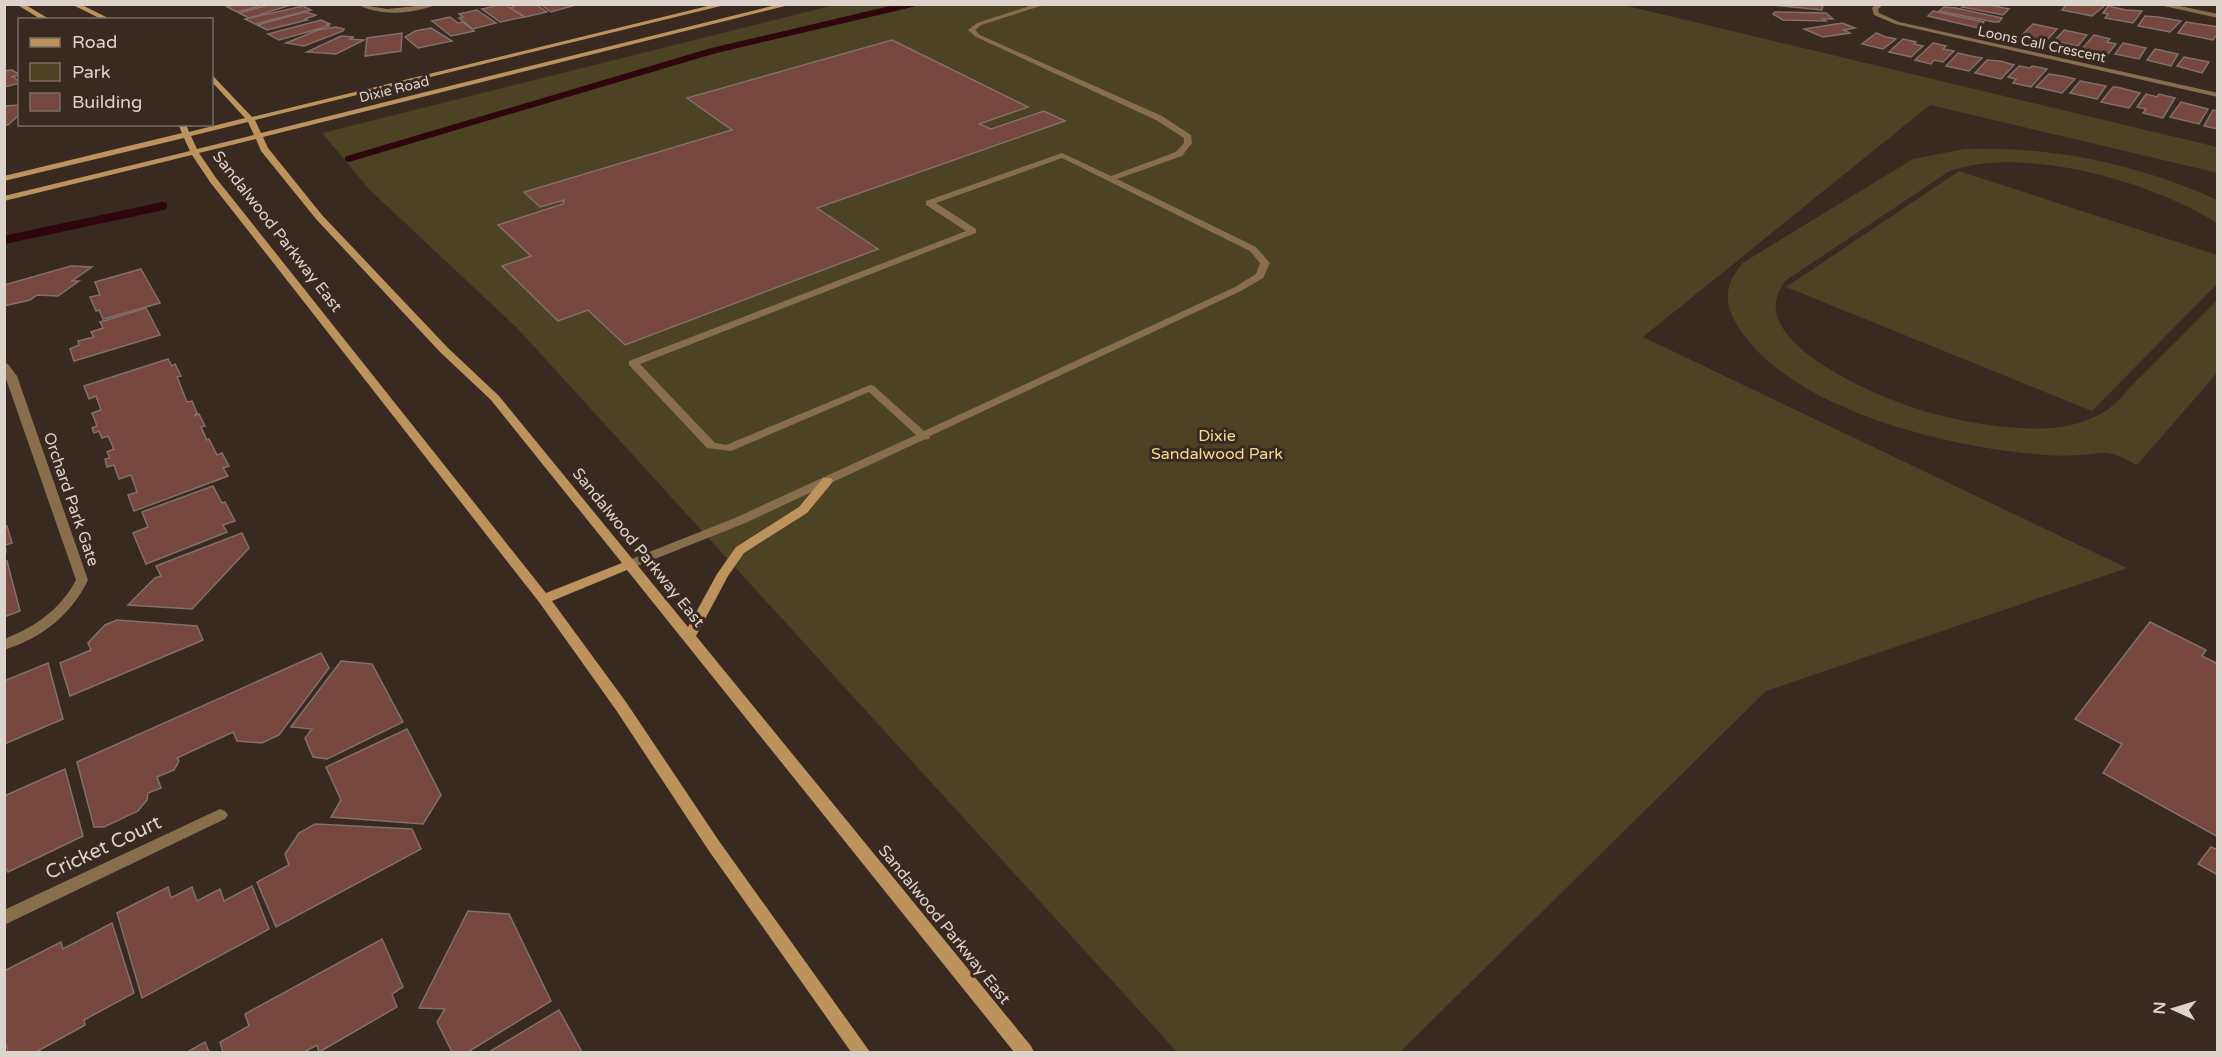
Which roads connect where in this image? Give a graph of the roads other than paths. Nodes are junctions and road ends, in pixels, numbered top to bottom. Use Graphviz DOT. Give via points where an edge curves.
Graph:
graph roads {
  1 [pos="19,4"];
  2 [pos="74,4"];
  3 [pos="360,4"];
  4 [pos="435,4"];
  5 [pos="726,4"];
  6 [pos="790,4"];
  7 [pos="1044,4"];
  8 [pos="1881,4"];
  9 [pos="2158,4"];
  10 [pos="2217,16"];
  11 [pos="44,18"];
  12 [pos="105,18"];
  13 [pos="213,79"];
  14 [pos="2217,95"];
  15 [pos="251,120"];
  16 [pos="183,126"];
  17 [pos="187,135"];
  18 [pos="259,136"];
  19 [pos="194,152"];
  20 [pos="4,179"];
  21 [pos="1110,179"];
  22 [pos="4,199"];
  23 [pos="4,366"];
  24 [pos="925,437"];
  25 [pos="827,481"];
  26 [pos="628,565"];
  27 [pos="544,599"];
  28 [pos="689,637"];
  29 [pos="4,645"];
  30 [pos="220,815"];
  31 [pos="4,918"];
  32 [pos="861,1053"];
  33 [pos="1025,1053"];
  1 -- 11 [label="main road"];
  2 -- 12 [label="main road"];
  3 -- 4 [label="street" via="389,11"];
  5 -- 15 [label="main road, Dixie Road"];
  6 -- 18 [label="main road, Dixie Road"];
  7 -- 21 [label="street" via="971,30 1159,118 1188,137 1179,154"];
  8 -- 14 [label="street, Loons Call Crescent" via="1874,11 1879,16 1904,25"];
  9 -- 10 [label="street"];
  13 -- 15 [label="main road, Sandalwood Parkway East"];
  15 -- 17 [label="main road, Dixie Road"];
  15 -- 18 [label="main road, Sandalwood Parkway East"];
  16 -- 17 [label="main road, Sandalwood Parkway East"];
  17 -- 19 [label="main road, Sandalwood Parkway East"];
  17 -- 20 [label="main road, Dixie Road"];
  18 -- 19 [label="main road, Dixie Road"];
  18 -- 26 [label="main road, Sandalwood Parkway East" via="264,149 318,218 495,398"];
  19 -- 22 [label="main road, Dixie Road"];
  19 -- 27 [label="main road, Sandalwood Parkway East"];
  21 -- 24 [label="street" via="1253,249 1264,263 1260,276 1238,290"];
  21 -- 24 [label="street" via="1062,155 929,203 973,231 633,363 711,446 726,449 870,388"];
  23 -- 29 [label="street, Orchard Park Gate" via="12,376 82,580 59,614 28,635"];
  24 -- 25 [label="street"];
  25 -- 26 [label="street"];
  25 -- 28 [label="main road" via="803,510 740,550"];
  26 -- 27 [label="main road"];
  26 -- 28 [label="main road, Sandalwood Parkway East"];
  27 -- 32 [label="main road, Sandalwood Parkway East"];
  28 -- 33 [label="main road, Sandalwood Parkway East"];
  30 -- 31 [label="street, Cricket Court"];
}
